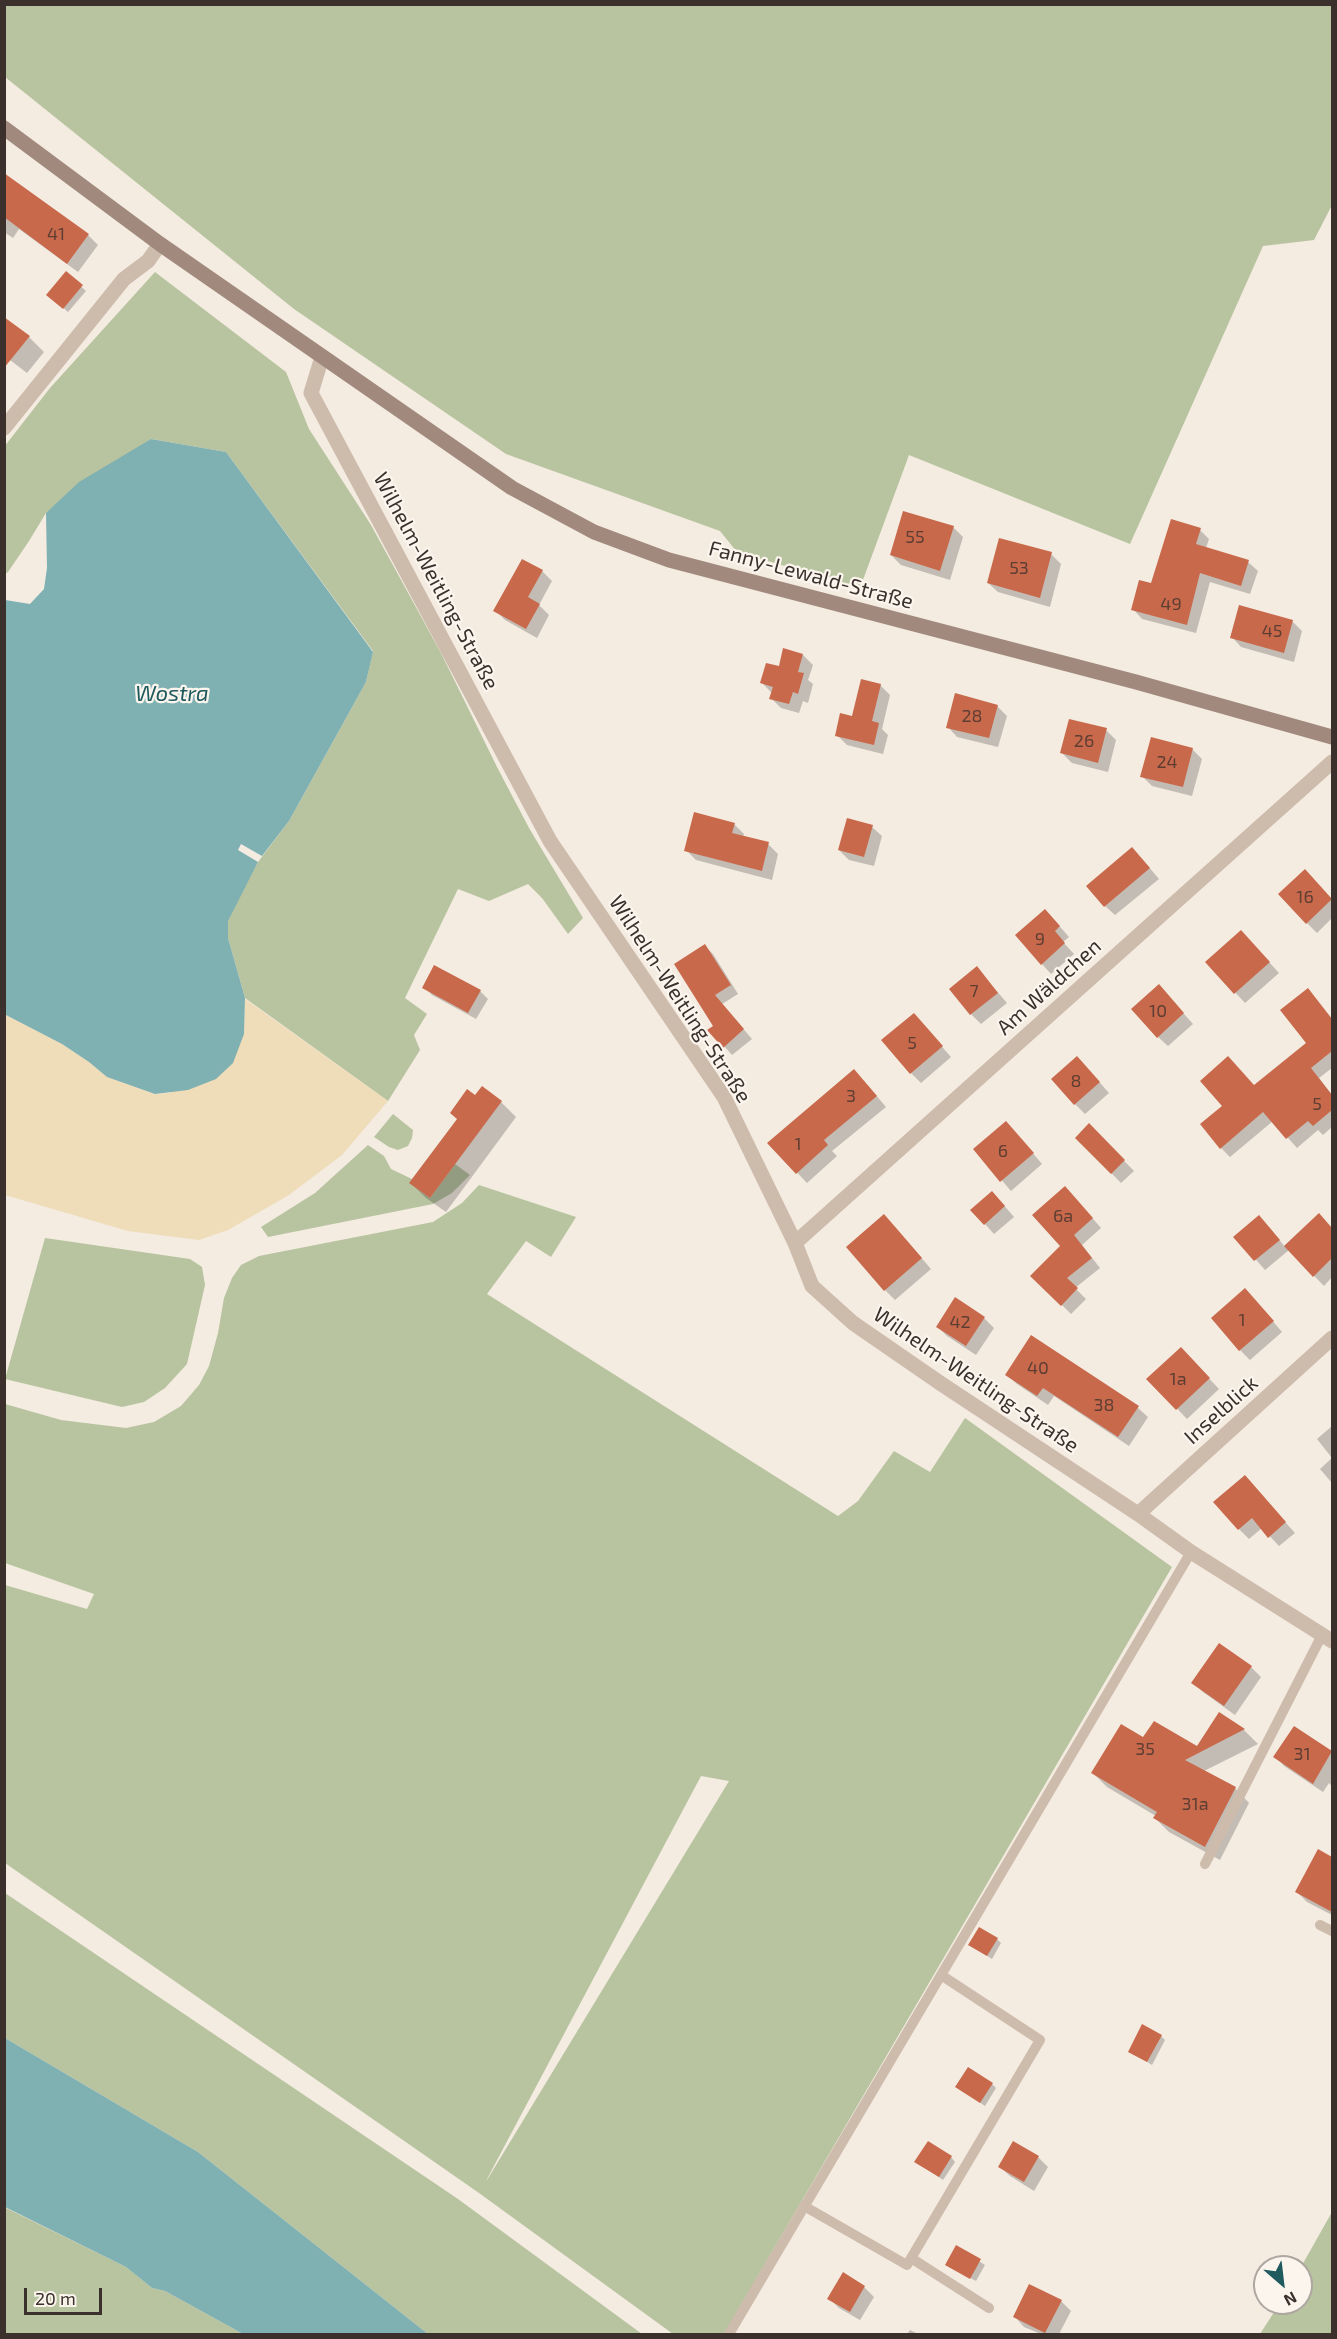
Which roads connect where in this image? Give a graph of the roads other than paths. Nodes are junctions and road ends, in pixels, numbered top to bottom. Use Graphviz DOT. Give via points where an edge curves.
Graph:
graph roads {
  1 [pos="4,128"];
  2 [pos="160,244"];
  3 [pos="322,357"];
  4 [pos="4,428"];
  5 [pos="1332,737"];
  6 [pos="1332,762"];
  7 [pos="795,1243"];
  8 [pos="1332,1338"];
  9 [pos="1138,1514"];
  10 [pos="1191,1552"];
  11 [pos="1327,1638"];
  12 [pos="1205,1864"];
  13 [pos="1320,1925"];
  14 [pos="1332,1931"];
  15 [pos="941,1975"];
  16 [pos="804,2206"];
  17 [pos="911,2258"];
  18 [pos="988,2308"];
  19 [pos="729,2334"];
  1 -- 2 [label="street"];
  2 -- 3 [label="street"];
  2 -- 4 [label="street" via="148,261 124,279"];
  3 -- 5 [label="street, Fanny-Lewald-Straße" via="512,488 594,532 669,560"];
  3 -- 7 [label="street, Wilhelm-Weitling-Straße" via="311,393 550,841 723,1097"];
  6 -- 7 [label="street, Am Wäldchen"];
  7 -- 9 [label="street, Wilhelm-Weitling-Straße" via="812,1286 853,1323"];
  8 -- 9 [label="street, Inselblick"];
  9 -- 10 [label="street, Wilhelm-Weitling-Straße"];
  10 -- 11 [label="street, Wilhelm-Weitling-Straße"];
  10 -- 15 [label="lane"];
  11 -- 12 [label="lane"];
  13 -- 14 [label="lane"];
  15 -- 16 [label="lane"];
  15 -- 17 [label="lane" via="1040,2040"];
  16 -- 17 [label="lane" via="907,2265"];
  16 -- 19 [label="lane"];
  17 -- 18 [label="lane"];
}
